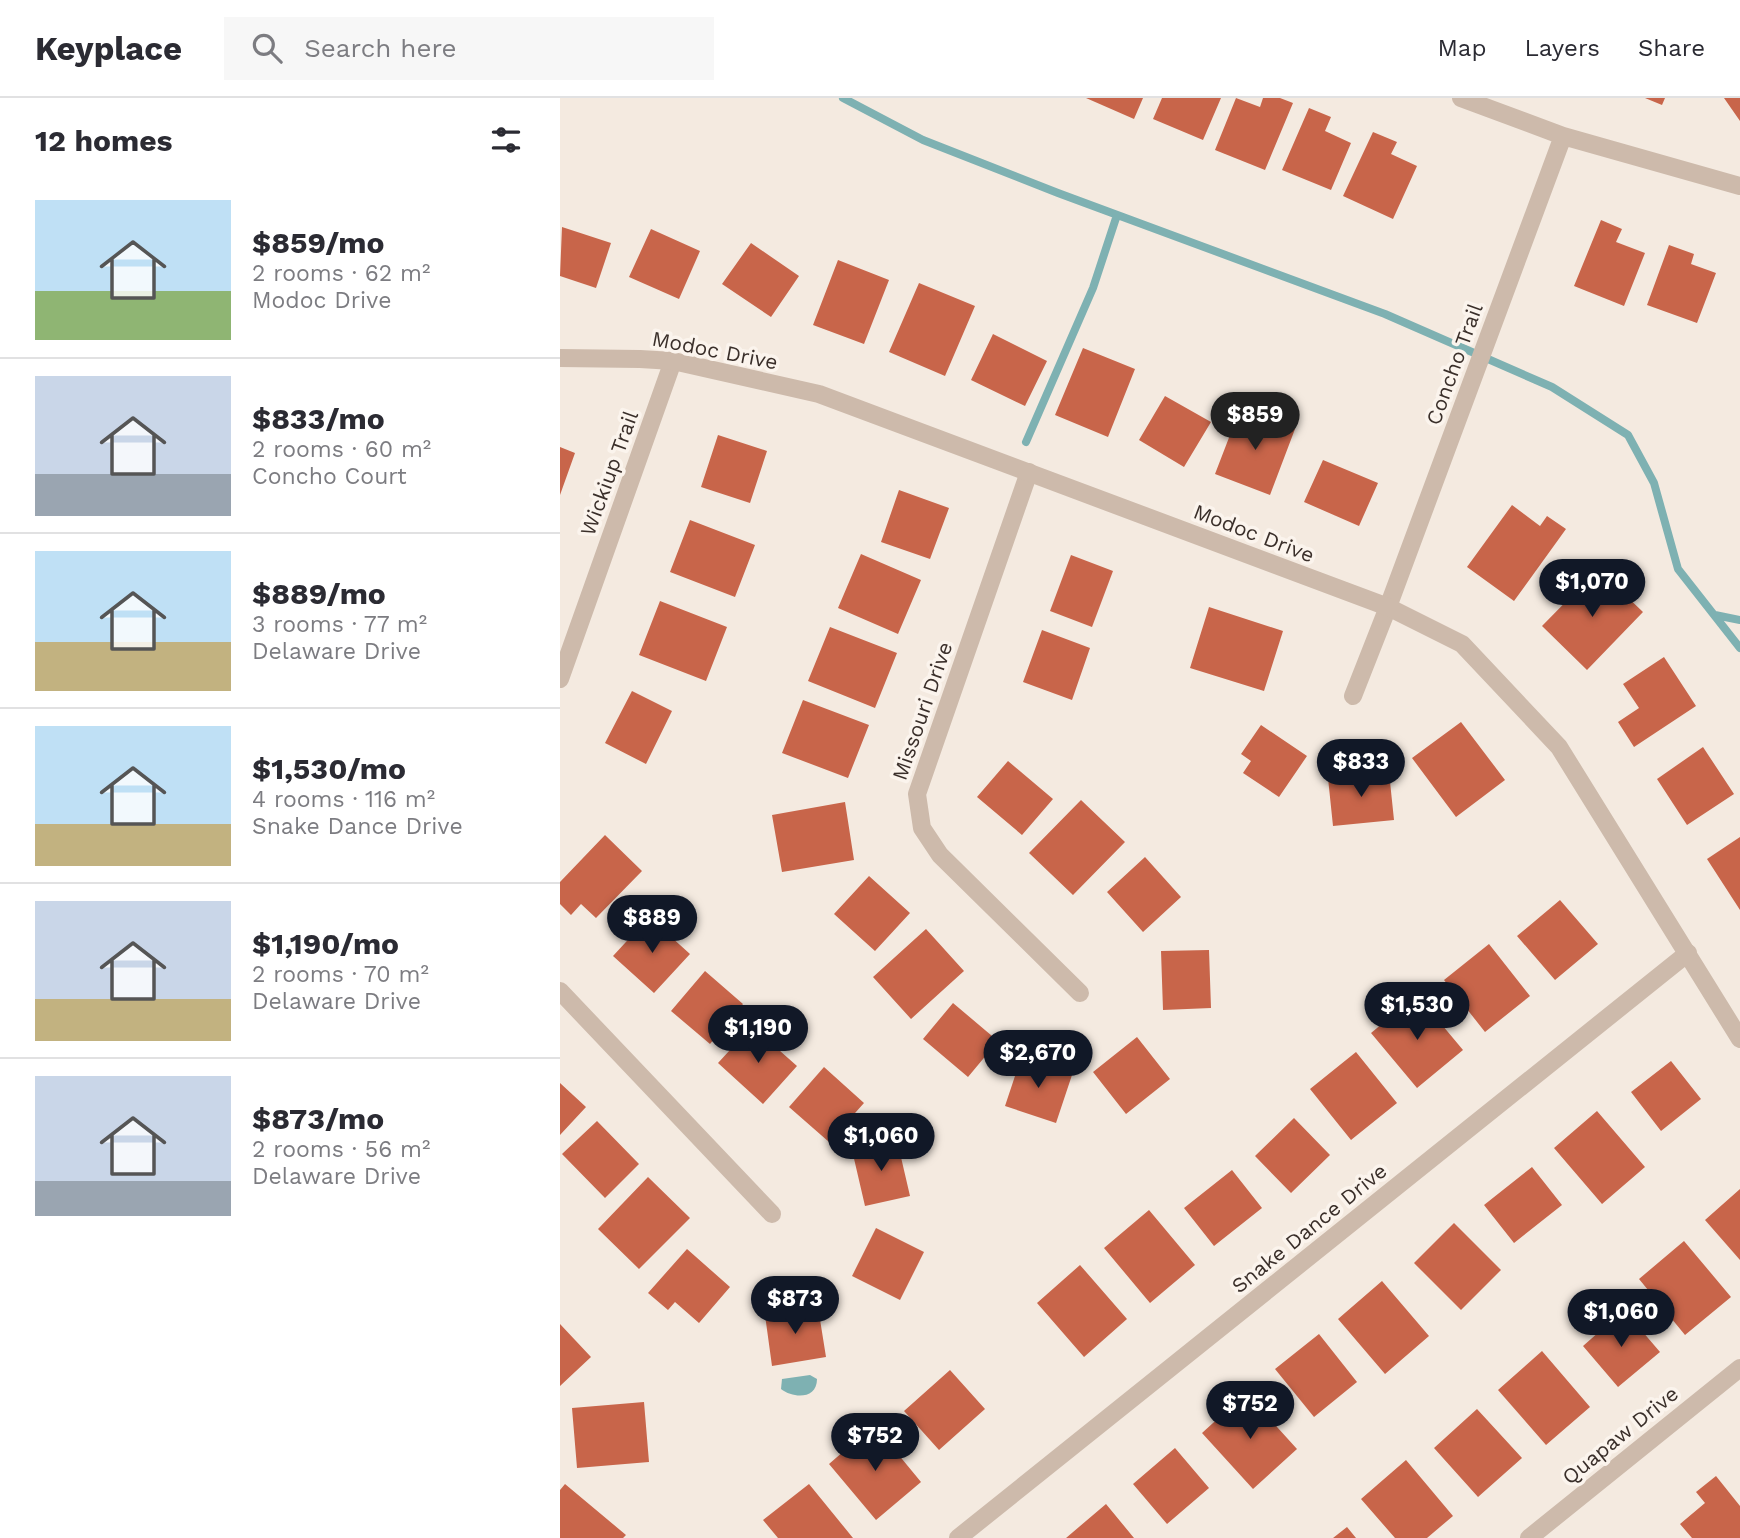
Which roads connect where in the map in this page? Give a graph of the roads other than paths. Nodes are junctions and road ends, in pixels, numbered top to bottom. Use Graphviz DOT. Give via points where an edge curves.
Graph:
graph roads {
  1 [pos="1461,98"];
  2 [pos="1563,136"];
  3 [pos="1740,186"];
  4 [pos="560,358"];
  5 [pos="673,361"];
  6 [pos="1029,472"];
  7 [pos="1388,607"];
  8 [pos="560,679"];
  9 [pos="1353,696"];
  10 [pos="1688,953"];
  11 [pos="560,991"];
  12 [pos="1080,993"];
  13 [pos="1740,1039"];
  14 [pos="772,1213"];
  15 [pos="1740,1368"];
  16 [pos="958,1538"];
  17 [pos="1529,1538"];
  1 -- 2 [label="street"];
  2 -- 3 [label="street"];
  2 -- 7 [label="street, Concho Trail"];
  4 -- 5 [label="street, Modoc Drive"];
  5 -- 6 [label="street, Modoc Drive" via="820,394"];
  5 -- 8 [label="street, Wickiup Trail"];
  6 -- 7 [label="street, Modoc Drive"];
  6 -- 12 [label="street, Missouri Drive" via="917,794 922,828 940,855"];
  7 -- 9 [label="street, Concho Trail"];
  7 -- 10 [label="street, Modoc Drive" via="1462,644 1559,747"];
  10 -- 13 [label="street, Modoc Drive"];
  10 -- 16 [label="street, Snake Dance Drive"];
  11 -- 14 [label="street"];
  15 -- 17 [label="street, Quapaw Drive"];
}
